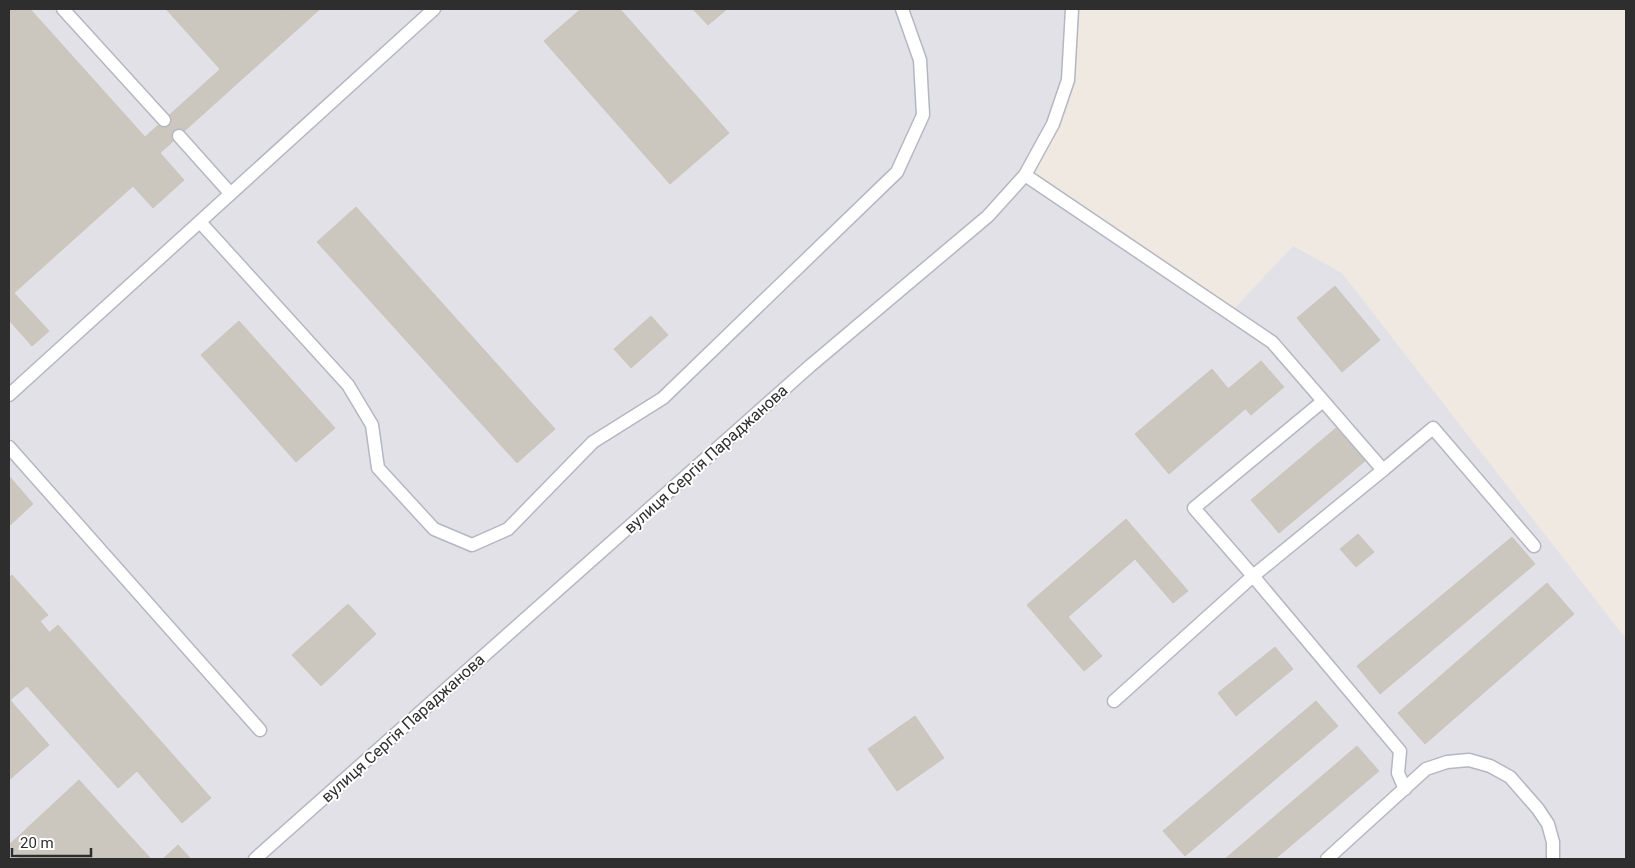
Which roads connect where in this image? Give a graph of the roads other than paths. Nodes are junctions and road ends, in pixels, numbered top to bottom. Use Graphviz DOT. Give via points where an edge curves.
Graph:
graph roads {
  1 [pos="63,9"];
  2 [pos="434,9"];
  3 [pos="902,9"];
  4 [pos="1072,9"];
  5 [pos="164,120"];
  6 [pos="179,136"];
  7 [pos="1025,175"];
  8 [pos="230,193"];
  9 [pos="200,222"];
  10 [pos="9,395"];
  11 [pos="1323,401"];
  12 [pos="9,447"];
  13 [pos="1383,470"];
  14 [pos="1534,546"];
  15 [pos="1253,576"];
  16 [pos="1114,701"];
  17 [pos="260,730"];
  18 [pos="1405,788"];
  19 [pos="255,859"];
  20 [pos="1327,859"];
  21 [pos="1553,859"];
  1 -- 5 [label="lane"];
  2 -- 8 [label="lane"];
  3 -- 9 [label="lane" via="920,60 922,114 897,172 663,398 593,442 508,529 472,545 434,529 378,468 372,426 348,385"];
  4 -- 7 [label="lane, вулиця Сергія Параджанова" via="1068,80 1053,124"];
  6 -- 8 [label="lane"];
  7 -- 11 [label="lane" via="1272,342"];
  7 -- 19 [label="lane, вулиця Сергія Параджанова" via="988,216 810,366"];
  8 -- 9 [label="lane"];
  9 -- 10 [label="lane"];
  11 -- 13 [label="lane"];
  11 -- 15 [label="lane" via="1194,508"];
  12 -- 17 [label="lane"];
  13 -- 14 [label="lane" via="1433,428"];
  13 -- 15 [label="lane"];
  15 -- 16 [label="lane"];
  15 -- 18 [label="lane" via="1400,751 1398,773"];
  18 -- 20 [label="lane"];
  18 -- 21 [label="lane" via="1426,769 1447,762 1469,760 1490,766 1510,777 1538,809 1548,824"];
}
